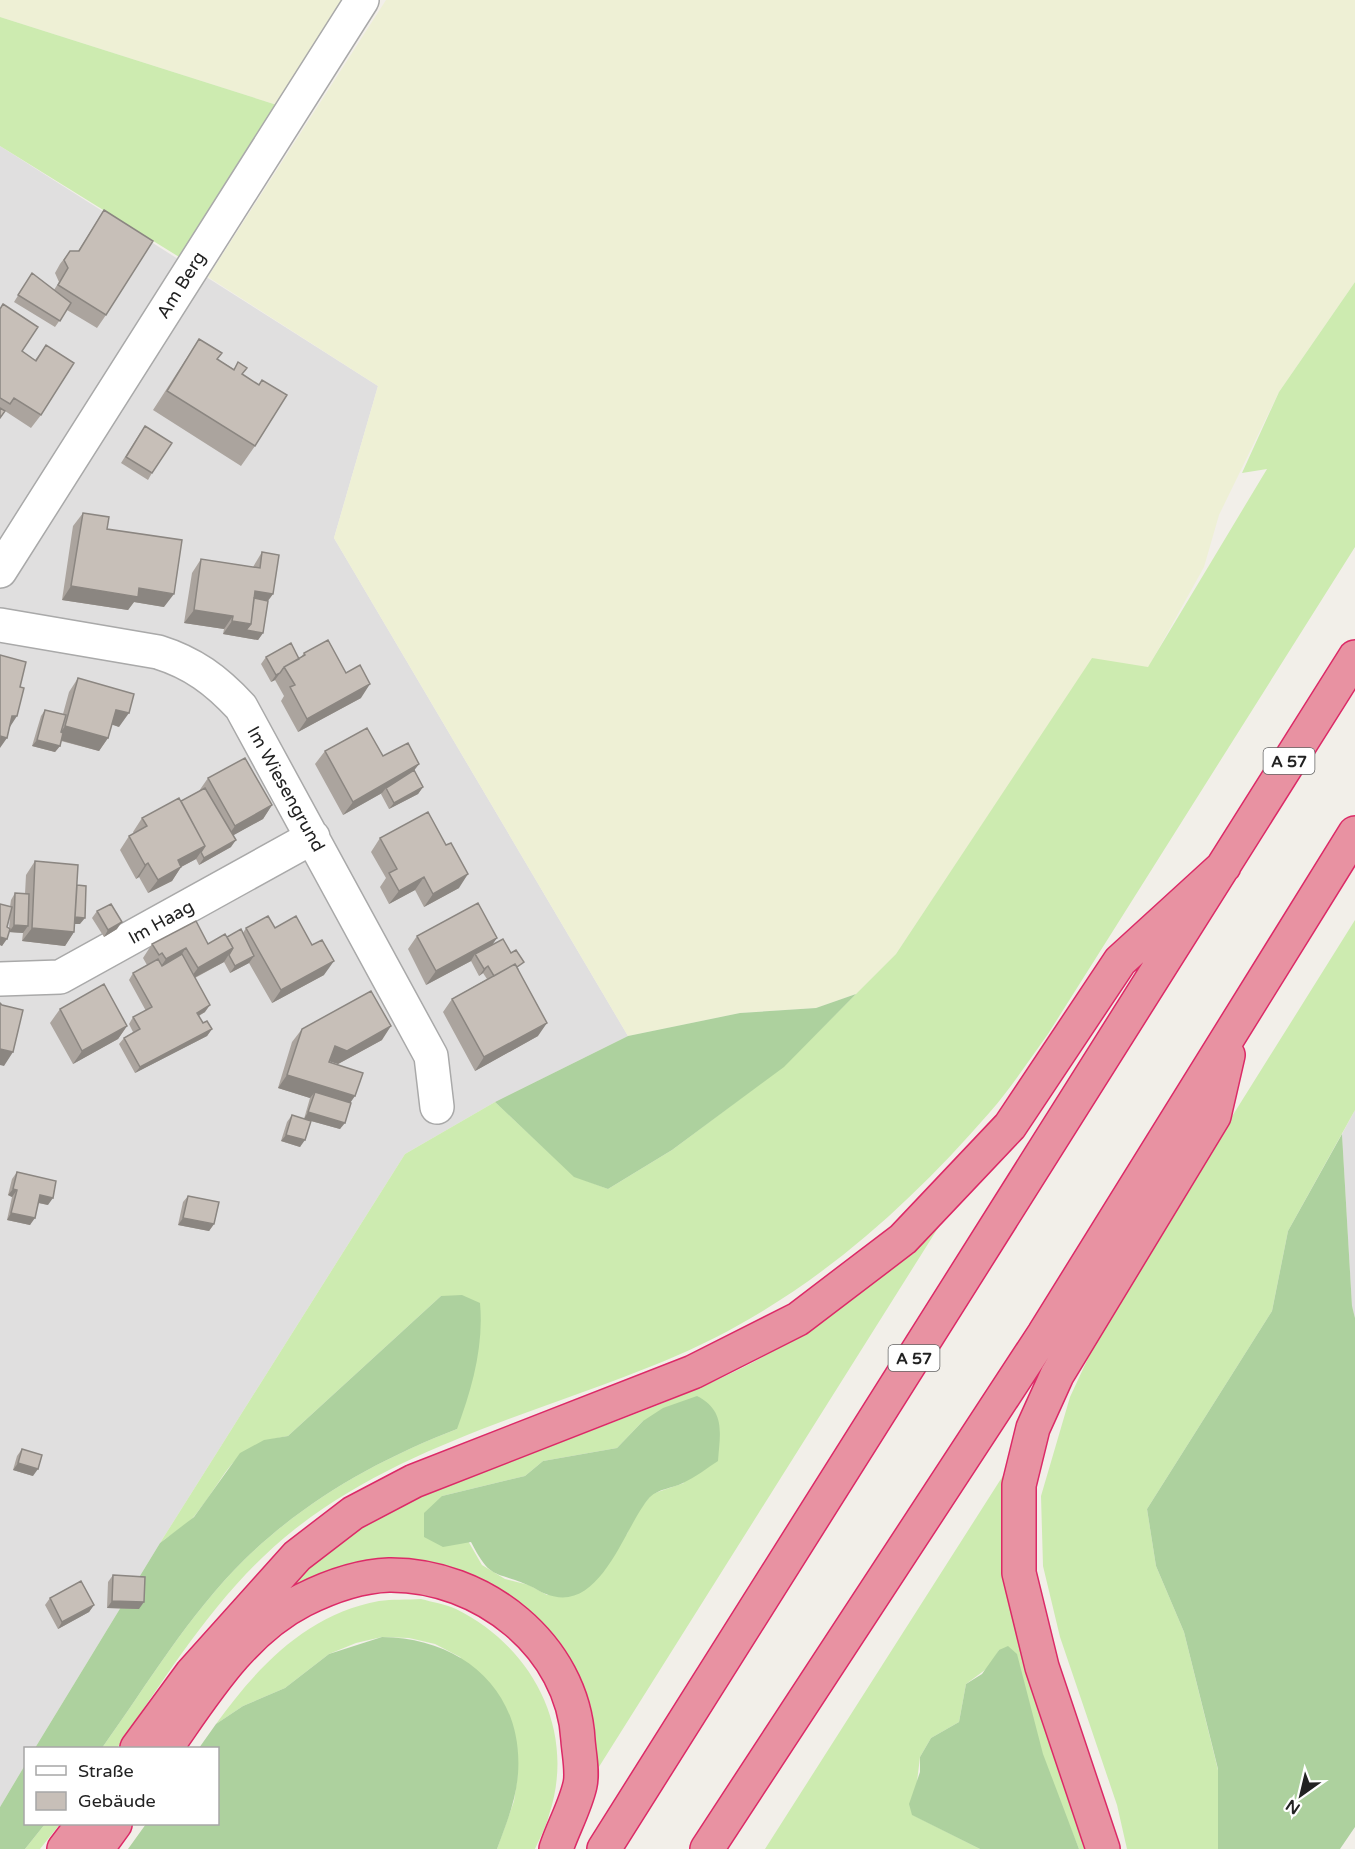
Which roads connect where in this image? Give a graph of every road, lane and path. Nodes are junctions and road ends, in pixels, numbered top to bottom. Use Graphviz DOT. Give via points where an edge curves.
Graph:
graph roads {
  1 [pos="362,0"];
  2 [pos="0,571"];
  3 [pos="0,625"];
  4 [pos="1355,657"];
  5 [pos="1355,833"];
  6 [pos="313,837"];
  7 [pos="1224,866"];
  8 [pos="0,979"];
  9 [pos="1233,1029"];
  10 [pos="437,1107"];
  11 [pos="138,1747"];
  12 [pos="167,1747"];
  13 [pos="82,1825"];
  14 [pos="114,1825"];
  15 [pos="64,1849"];
  16 [pos="97,1849"];
  17 [pos="556,1849"];
  18 [pos="604,1849"];
  19 [pos="707,1849"];
  20 [pos="1103,1849"];
  1 -- 2 [label="street, Am Berg"];
  3 -- 6 [label="street, Im Wiesengrund" via="158,652 201,670 241,707"];
  4 -- 7 [label="highway, A 57"];
  5 -- 9 [label="highway"];
  6 -- 8 [label="street, Im Haag" via="60,977"];
  6 -- 10 [label="street, Im Wiesengrund" via="431,1056"];
  7 -- 11 [label="highway" via="1120,961 1010,1126 903,1239 798,1319 693,1372 414,1481 353,1513 297,1556 192,1673"];
  7 -- 18 [label="highway, A 57"];
  9 -- 19 [label="highway" via="1044,1334"];
  9 -- 20 [label="highway" via="1214,1116 1057,1376 1033,1428 1019,1485 1019,1573 1042,1667"];
  12 -- 17 [label="highway" via="220,1671 262,1629 301,1601 338,1585 389,1575 439,1581 499,1606 530,1632 564,1678 577,1725 580,1784"];
  13 -- 15 [label="highway"];
  14 -- 16 [label="highway"];
}
